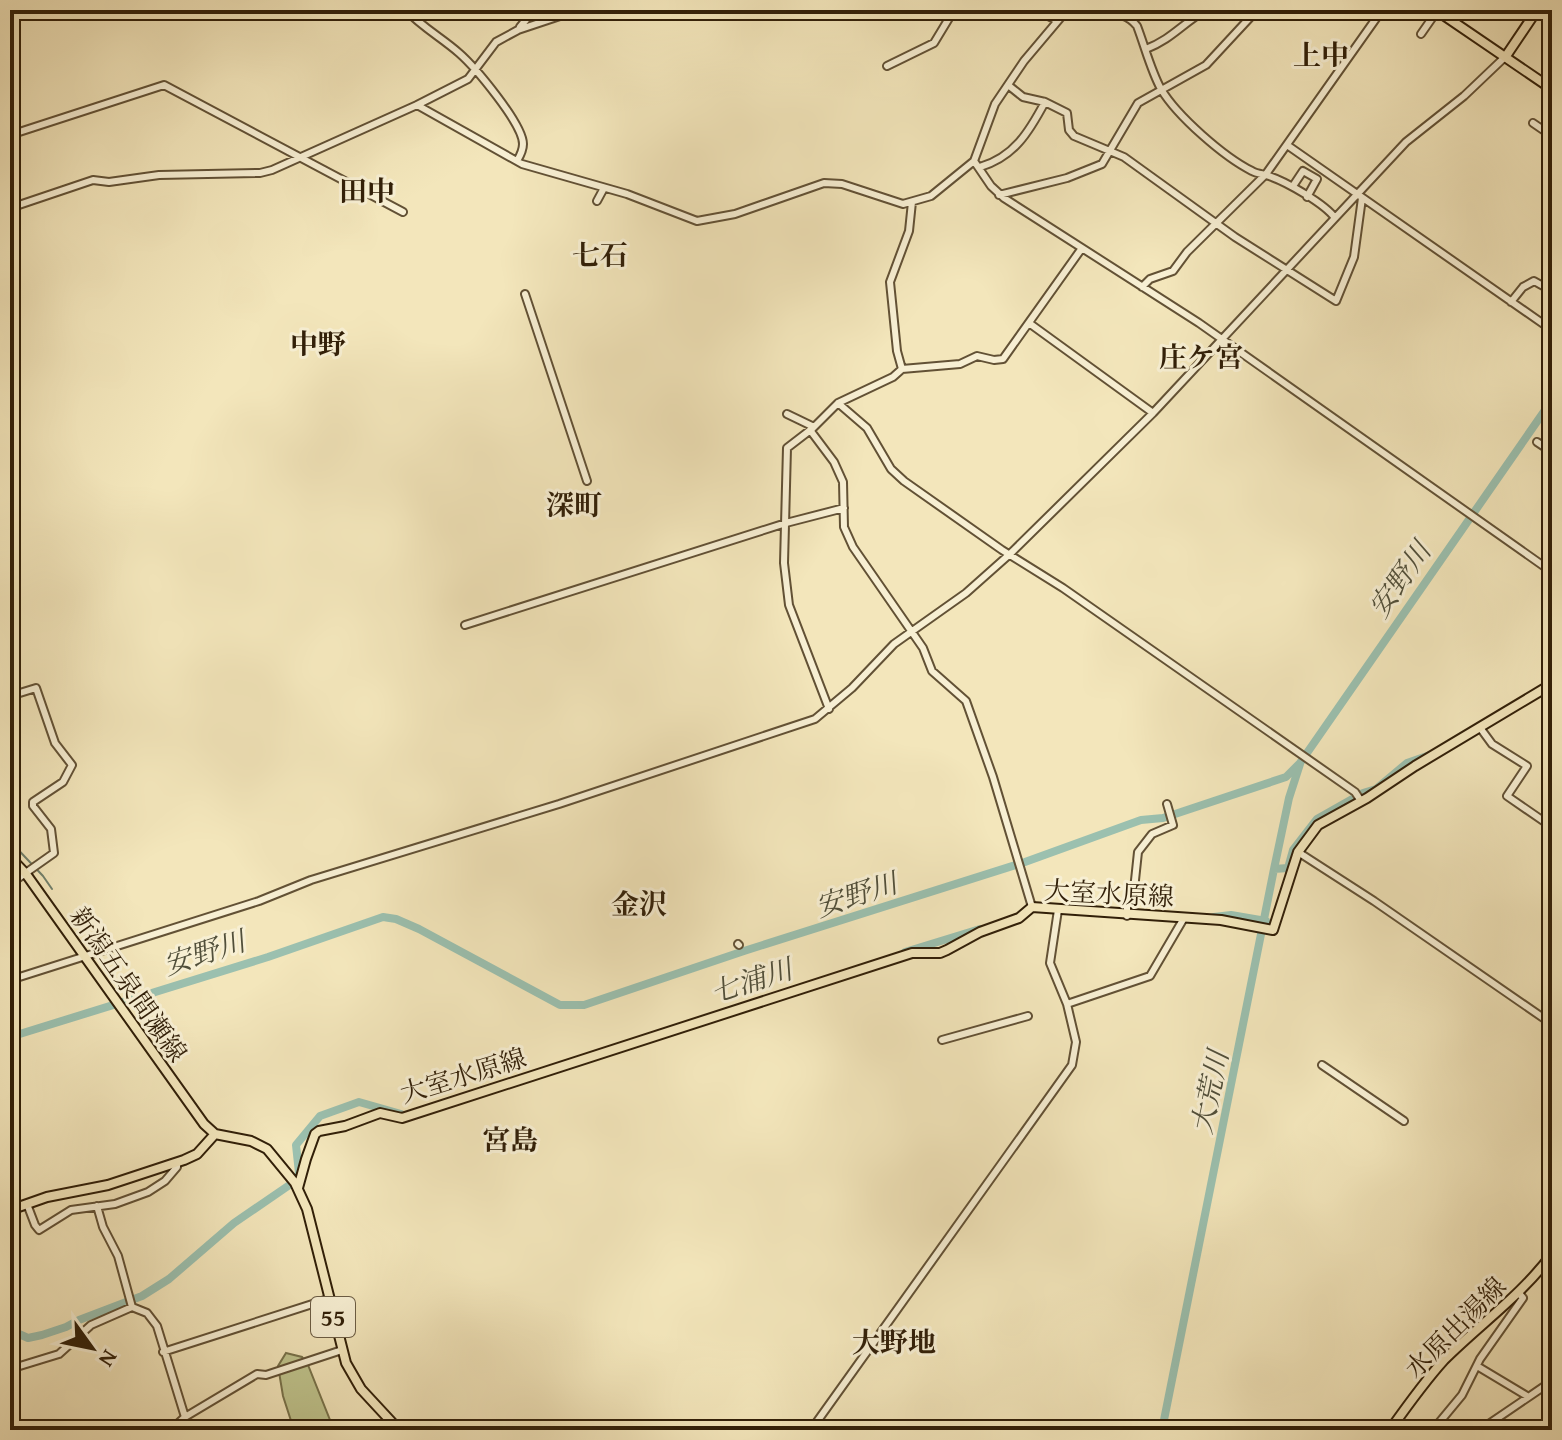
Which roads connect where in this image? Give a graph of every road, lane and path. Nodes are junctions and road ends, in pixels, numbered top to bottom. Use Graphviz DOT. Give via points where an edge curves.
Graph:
graph roads {
  1 [pos="406,10"];
  2 [pos="534,10"];
  3 [pos="578,10"];
  4 [pos="954,10"];
  5 [pos="1037,10"];
  6 [pos="1067,10"];
  7 [pos="1081,10"];
  8 [pos="1206,10"];
  9 [pos="1257,10"];
  10 [pos="1382,10"];
  11 [pos="1436,10"];
  12 [pos="1537,10"];
  13 [pos="1056,20"];
  14 [pos="518,30"];
  15 [pos="1421,34"];
  16 [pos="1146,49"];
  17 [pos="1506,56"];
  18 [pos="887,66"];
  19 [pos="476,71"];
  20 [pos="1008,85"];
  21 [pos="1161,89"];
  22 [pos="1552,89"];
  23 [pos="1045,102"];
  24 [pos="417,105"];
  25 [pos="1533,123"];
  26 [pos="1552,130"];
  27 [pos="10,135"];
  28 [pos="1287,145"];
  29 [pos="1109,151"];
  30 [pos="301,158"];
  31 [pos="517,161"];
  32 [pos="974,161"];
  33 [pos="980,167"];
  34 [pos="1266,174"];
  35 [pos="1293,186"];
  36 [pos="604,188"];
  37 [pos="999,195"];
  38 [pos="1360,196"];
  39 [pos="1307,197"];
  40 [pos="597,201"];
  41 [pos="912,202"];
  42 [pos="10,208"];
  43 [pos="403,212"];
  44 [pos="1335,218"];
  45 [pos="1218,224"];
  46 [pos="1082,248"];
  47 [pos="1287,270"];
  48 [pos="1142,287"];
  49 [pos="1552,291"];
  50 [pos="525,294"];
  51 [pos="1511,302"];
  52 [pos="1029,323"];
  53 [pos="1552,330"];
  54 [pos="1222,339"];
  55 [pos="902,369"];
  56 [pos="838,403"];
  57 [pos="1153,413"];
  58 [pos="787,414"];
  59 [pos="812,428"];
  60 [pos="1552,434"];
  61 [pos="1537,442"];
  62 [pos="1552,442"];
  63 [pos="1552,452"];
  64 [pos="587,481"];
  65 [pos="844,508"];
  66 [pos="786,523"];
  67 [pos="1011,553"];
  68 [pos="1552,572"];
  69 [pos="465,625"];
  70 [pos="911,632"];
  71 [pos="1552,684"];
  72 [pos="10,696"];
  73 [pos="829,709"];
  74 [pos="1481,729"];
  75 [pos="1359,798"];
  76 [pos="1168,806"];
  77 [pos="1552,827"];
  78 [pos="1298,852"];
  79 [pos="10,857"];
  80 [pos="26,874"];
  81 [pos="10,884"];
  82 [pos="1032,907"];
  83 [pos="1058,910"];
  84 [pos="1127,916"];
  85 [pos="1184,918"];
  86 [pos="85,957"];
  87 [pos="10,980"];
  88 [pos="1067,1004"];
  89 [pos="1028,1016"];
  90 [pos="1552,1024"];
  91 [pos="942,1040"];
  92 [pos="1322,1065"];
  93 [pos="1404,1121"];
  94 [pos="215,1134"];
  95 [pos="177,1163"];
  96 [pos="298,1188"];
  97 [pos="27,1204"];
  98 [pos="97,1206"];
  99 [pos="10,1210"];
  100 [pos="1552,1254"];
  101 [pos="1518,1292"];
  102 [pos="328,1299"];
  103 [pos="131,1304"];
  104 [pos="342,1350"];
  105 [pos="163,1352"];
  106 [pos="1477,1366"];
  107 [pos="10,1369"];
  108 [pos="1552,1381"];
  109 [pos="1527,1396"];
  110 [pos="185,1417"];
  111 [pos="171,1430"];
  112 [pos="399,1430"];
  113 [pos="811,1430"];
  114 [pos="1390,1430"];
  115 [pos="1433,1430"];
  116 [pos="1480,1430"];
  1 -- 19 [label="street"];
  2 -- 14 [label="street"];
  3 -- 14 [label="street"];
  4 -- 18 [label="street" via="934,43"];
  5 -- 13 [label="street"];
  6 -- 13 [label="street"];
  7 -- 16 [label="street" via="1131,18"];
  8 -- 16 [label="street"];
  9 -- 21 [label="street" via="1206,65"];
  10 -- 28 [label="street"];
  11 -- 15 [label="street"];
  11 -- 17 [label="main road"];
  12 -- 17 [label="main road"];
  13 -- 20 [label="street"];
  14 -- 19 [label="street" via="496,42"];
  16 -- 21 [label="street"];
  17 -- 22 [label="main road"];
  17 -- 38 [label="street" via="1406,142"];
  19 -- 24 [label="street"];
  19 -- 31 [label="street" via="523,139"];
  20 -- 23 [label="street" via="1023,97"];
  20 -- 32 [label="street" via="983,129"];
  21 -- 29 [label="street" via="1138,103"];
  21 -- 34 [label="street" via="1205,140 1255,173"];
  23 -- 29 [label="street" via="1067,113 1074,136"];
  23 -- 33 [label="street" via="1004,158"];
  24 -- 30 [label="street"];
  24 -- 31 [label="street"];
  25 -- 26 [label="street" via="1549,134"];
  27 -- 30 [label="street" via="164,85"];
  28 -- 34 [label="street"];
  28 -- 38 [label="street"];
  29 -- 37 [label="street" via="1102,164 1067,178"];
  29 -- 45 [label="street"];
  30 -- 42 [label="street" via="260,173 93,180"];
  30 -- 43 [label="street"];
  31 -- 36 [label="street"];
  32 -- 33 [label="street"];
  32 -- 41 [label="street" via="939,191"];
  33 -- 37 [label="street"];
  34 -- 35 [label="street"];
  34 -- 45 [label="street"];
  35 -- 39 [label="street"];
  35 -- 39 [label="street" via="1303,171 1317,179"];
  36 -- 40 [label="street"];
  36 -- 41 [label="street" via="697,221 735,214 824,183"];
  37 -- 46 [label="street"];
  38 -- 44 [label="street"];
  38 -- 47 [label="street" via="1354,257 1336,301"];
  38 -- 51 [label="street"];
  39 -- 44 [label="street" via="1326,206"];
  41 -- 55 [label="street" via="909,231 890,282"];
  44 -- 47 [label="street"];
  45 -- 47 [label="street"];
  45 -- 48 [label="street" via="1173,271"];
  46 -- 48 [label="street"];
  46 -- 52 [label="street"];
  47 -- 54 [label="street"];
  48 -- 54 [label="street"];
  49 -- 51 [label="street" via="1534,281"];
  50 -- 64 [label="street"];
  51 -- 53 [label="street"];
  52 -- 55 [label="street" via="1000,361 977,356 960,364"];
  52 -- 57 [label="street"];
  54 -- 57 [label="street"];
  54 -- 68 [label="street"];
  55 -- 56 [label="street"];
  56 -- 59 [label="street"];
  56 -- 67 [label="street" via="867,428 896,475"];
  57 -- 67 [label="street"];
  58 -- 59 [label="street"];
  59 -- 65 [label="street" via="839,472"];
  59 -- 66 [label="street" via="787,448"];
  60 -- 62 [label="street"];
  61 -- 63 [label="street"];
  65 -- 66 [label="street"];
  65 -- 70 [label="street" via="846,534"];
  66 -- 69 [label="street"];
  66 -- 73 [label="street" via="789,605"];
  67 -- 70 [label="street"];
  67 -- 75 [label="street"];
  70 -- 73 [label="street"];
  70 -- 82 [label="street" via="932,671 966,701"];
  71 -- 74 [label="main road, 大室水原線"];
  72 -- 80 [label="street" via="36,688 55,743 72,765 63,782 33,802 51,829 55,850"];
  73 -- 86 [label="street" via="796,727"];
  74 -- 75 [label="main road, 大室水原線"];
  74 -- 77 [label="street" via="1492,744 1527,766 1507,796"];
  75 -- 78 [label="main road, 大室水原線" via="1318,825"];
  76 -- 84 [label="street" via="1173,825 1152,834 1138,852"];
  78 -- 85 [label="main road, 大室水原線" via="1273,930"];
  78 -- 90 [label="street"];
  79 -- 80 [label="main road, 新潟五泉間瀬線"];
  80 -- 81 [label="street"];
  80 -- 86 [label="main road, 新潟五泉間瀬線"];
  82 -- 83 [label="main road, 大室水原線"];
  82 -- 96 [label="main road, 大室水原線" via="1019,918 940,953 912,953 402,1118 380,1113 319,1131"];
  83 -- 84 [label="main road, 大室水原線"];
  83 -- 88 [label="street" via="1050,963"];
  84 -- 85 [label="main road, 大室水原線"];
  85 -- 88 [label="street" via="1150,976"];
  86 -- 87 [label="street"];
  86 -- 94 [label="main road, 新潟五泉間瀬線"];
  88 -- 113 [label="street" via="1077,1048 1068,1073"];
  89 -- 91 [label="street"];
  92 -- 93 [label="street"];
  94 -- 95 [label="main road" via="197,1154"];
  94 -- 96 [label="main road, 55" via="267,1149"];
  95 -- 97 [label="main road"];
  95 -- 98 [label="street" via="165,1181 148,1192"];
  96 -- 102 [label="main road, 55"];
  97 -- 98 [label="street" via="39,1230 71,1210"];
  97 -- 99 [label="main road"];
  98 -- 103 [label="street"];
  100 -- 101 [label="main road, 水原出湯線"];
  101 -- 106 [label="street" via="1523,1298"];
  101 -- 114 [label="main road, 水原出湯線" via="1444,1360"];
  102 -- 104 [label="main road, 55"];
  102 -- 105 [label="street"];
  103 -- 105 [label="street" via="153,1318"];
  103 -- 107 [label="street" via="91,1325 59,1354"];
  104 -- 110 [label="street" via="257,1374"];
  104 -- 112 [label="main road, 55" via="361,1389"];
  105 -- 110 [label="street"];
  106 -- 109 [label="street"];
  106 -- 115 [label="street" via="1462,1395"];
  108 -- 109 [label="street"];
  109 -- 116 [label="street"];
  110 -- 111 [label="street"];
}
